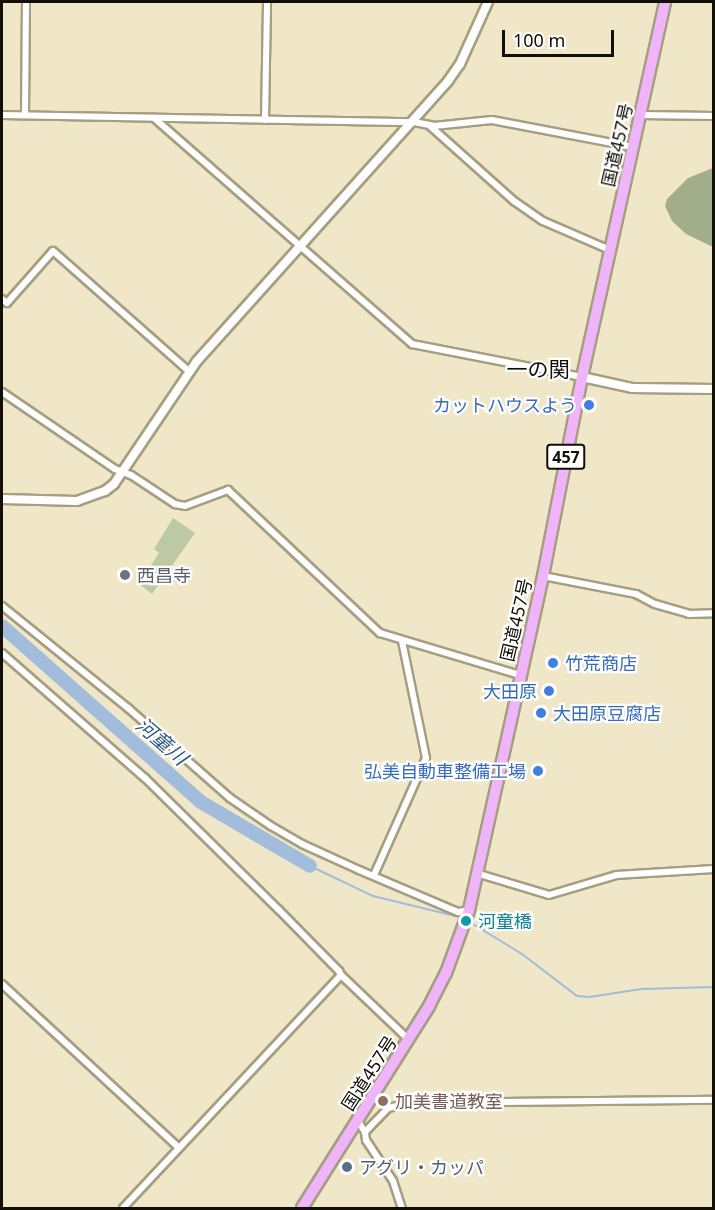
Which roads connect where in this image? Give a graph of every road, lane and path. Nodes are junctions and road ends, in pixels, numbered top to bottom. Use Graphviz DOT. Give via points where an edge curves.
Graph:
graph roads {
  1 [pos="26,2"];
  2 [pos="267,2"];
  3 [pos="488,2"];
  4 [pos="665,2"];
  5 [pos="2,115"];
  6 [pos="25,115"];
  7 [pos="641,115"];
  8 [pos="714,116"];
  9 [pos="153,117"];
  10 [pos="265,120"];
  11 [pos="414,122"];
  12 [pos="427,124"];
  13 [pos="633,147"];
  14 [pos="300,246"];
  15 [pos="610,250"];
  16 [pos="2,299"];
  17 [pos="190,372"];
  18 [pos="582,377"];
  19 [pos="714,389"];
  20 [pos="2,392"];
  21 [pos="123,472"];
  22 [pos="2,499"];
  23 [pos="543,576"];
  24 [pos="2,606"];
  25 [pos="714,613"];
  26 [pos="402,641"];
  27 [pos="2,653"];
  28 [pos="520,675"];
  29 [pos="714,869"];
  30 [pos="475,873"];
  31 [pos="374,875"];
  32 [pos="468,911"];
  33 [pos="341,975"];
  34 [pos="2,984"];
  35 [pos="410,1040"];
  36 [pos="714,1100"];
  37 [pos="358,1121"];
  38 [pos="365,1132"];
  39 [pos="179,1148"];
  40 [pos="123,1209"];
  41 [pos="302,1209"];
  42 [pos="402,1209"];
  1 -- 6 [label="street"];
  2 -- 10 [label="street"];
  3 -- 11 [label="street" via="460,64"];
  4 -- 7 [label="highway, 国道457号 / 457"];
  5 -- 6 [label="street"];
  6 -- 9 [label="street"];
  7 -- 8 [label="street"];
  7 -- 13 [label="highway, 国道457号 / 457"];
  9 -- 10 [label="street"];
  9 -- 14 [label="street"];
  10 -- 11 [label="street"];
  11 -- 12 [label="street"];
  11 -- 14 [label="street"];
  12 -- 13 [label="street" via="492,120"];
  12 -- 15 [label="street" via="514,201 543,221"];
  13 -- 15 [label="highway, 国道457号 / 457"];
  14 -- 17 [label="street"];
  14 -- 18 [label="street" via="412,344"];
  15 -- 18 [label="highway, 国道457号 / 457"];
  16 -- 17 [label="street" via="7,303 53,251"];
  17 -- 21 [label="street"];
  18 -- 19 [label="street" via="632,388"];
  18 -- 23 [label="highway, 国道457号 / 457"];
  20 -- 21 [label="street"];
  21 -- 22 [label="street" via="105,491 77,501"];
  21 -- 26 [label="street" via="180,506 228,490 380,633"];
  23 -- 25 [label="street" via="636,594 689,614"];
  23 -- 28 [label="highway, 国道457号 / 457"];
  24 -- 31 [label="street" via="128,708 230,798 302,844"];
  26 -- 28 [label="street"];
  26 -- 31 [label="street" via="426,758"];
  27 -- 33 [label="street" via="144,778"];
  28 -- 30 [label="highway, 国道457号 / 457"];
  29 -- 30 [label="street" via="616,875 549,895"];
  30 -- 32 [label="highway, 国道457号 / 457"];
  31 -- 32 [label="street" via="458,912"];
  32 -- 35 [label="highway, 国道457号 / 457" via="446,973"];
  33 -- 35 [label="street"];
  33 -- 39 [label="street"];
  34 -- 39 [label="street"];
  35 -- 37 [label="highway, 国道457号 / 457"];
  36 -- 38 [label="street" via="409,1103 388,1108"];
  37 -- 38 [label="street"];
  37 -- 41 [label="highway, 国道457号 / 457"];
  38 -- 42 [label="street" via="366,1140 393,1181"];
  39 -- 40 [label="street"];
}
